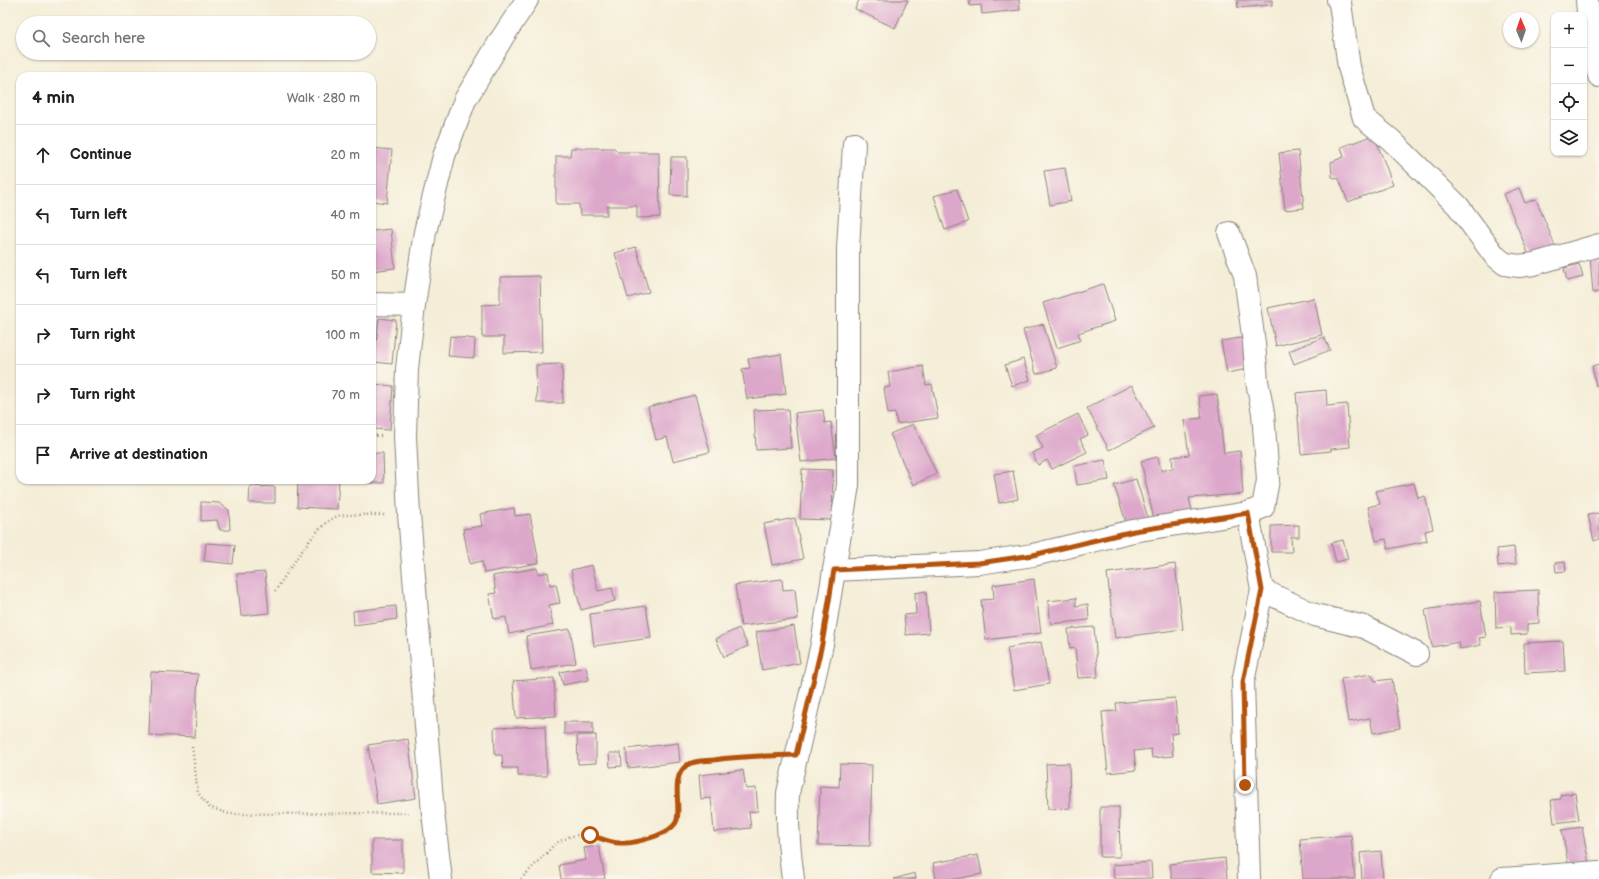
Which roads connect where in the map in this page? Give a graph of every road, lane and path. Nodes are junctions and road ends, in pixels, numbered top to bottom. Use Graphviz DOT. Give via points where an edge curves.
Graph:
graph roads {
  1 [pos="527,0"];
  2 [pos="1338,0"];
  3 [pos="1586,0"];
  4 [pos="1599,76"];
  5 [pos="854,144"];
  6 [pos="1229,233"];
  7 [pos="1599,245"];
  8 [pos="376,304"];
  9 [pos="414,305"];
  10 [pos="1248,513"];
  11 [pos="409,514"];
  12 [pos="834,570"];
  13 [pos="1262,590"];
  14 [pos="276,591"];
  15 [pos="1417,654"];
  16 [pos="192,747"];
  17 [pos="796,755"];
  18 [pos="433,813"];
  19 [pos="1599,872"];
  20 [pos="441,879"];
  21 [pos="522,879"];
  22 [pos="793,879"];
  23 [pos="1249,879"];
  24 [pos="1502,879"];
  1 -- 9 [label="street" via="465,100 444,156 425,232"];
  2 -- 7 [label="street" via="1349,67 1364,118 1458,206 1495,256 1505,264 1519,266"];
  3 -- 4 [label="street" via="1591,48"];
  5 -- 12 [label="street" via="848,248 848,485"];
  6 -- 10 [label="street" via="1245,276 1263,413 1268,480 1263,507"];
  8 -- 9 [label="street"];
  9 -- 11 [label="street" via="407,369 405,437"];
  10 -- 12 [label="street" via="1134,531 1025,556 979,563"];
  10 -- 13 [label="street"];
  11 -- 14 [label="path" via="339,516 326,523 315,533"];
  11 -- 18 [label="street"];
  12 -- 17 [label="street" via="822,644"];
  13 -- 15 [label="street" via="1315,615 1364,627"];
  13 -- 23 [label="street" via="1243,682"];
  16 -- 18 [label="path" via="198,793 209,808 229,814"];
  17 -- 21 [label="path" via="738,757 695,762 687,766 678,778 677,820 667,832 620,843 579,834 558,842"];
  17 -- 22 [label="street" via="788,793 787,817"];
  18 -- 20 [label="street"];
  19 -- 24 [label="street"];
}
